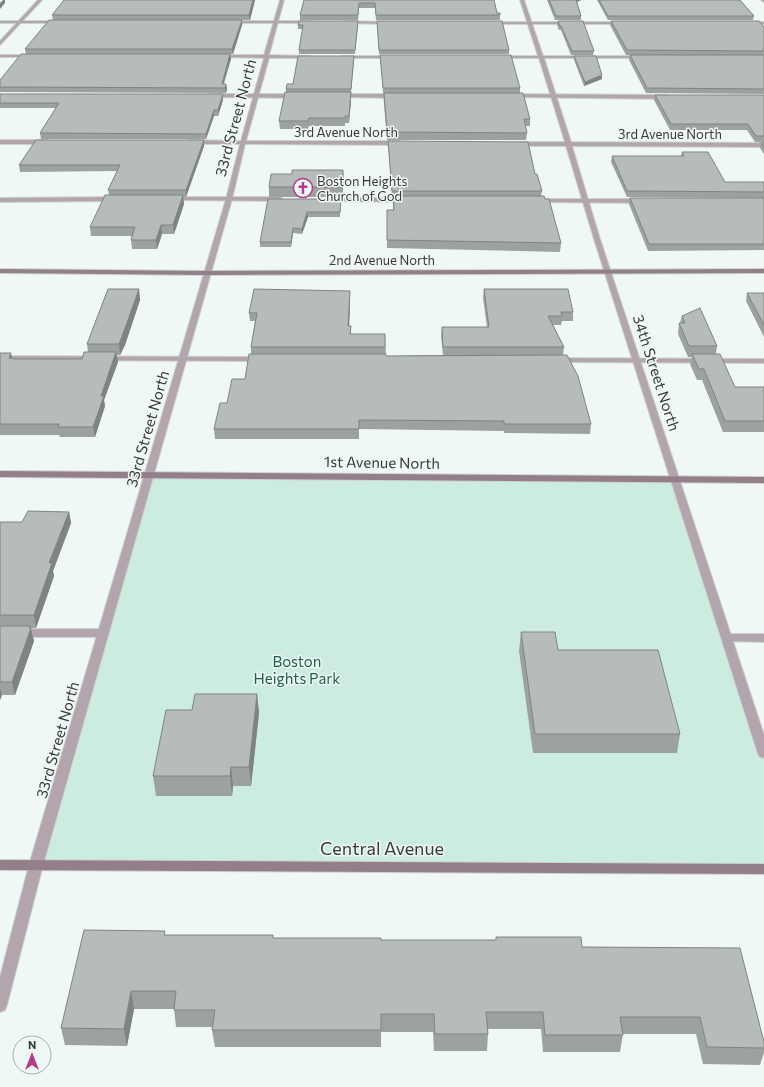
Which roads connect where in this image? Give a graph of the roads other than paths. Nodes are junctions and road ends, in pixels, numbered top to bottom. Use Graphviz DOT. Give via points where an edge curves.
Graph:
graph roads {
  1 [pos="40,0"];
  2 [pos="282,0"];
  3 [pos="522,0"];
  4 [pos="0,22"];
  5 [pos="20,22"];
  6 [pos="68,22"];
  7 [pos="220,22"];
  8 [pos="276,22"];
  9 [pos="315,22"];
  10 [pos="339,22"];
  11 [pos="395,23"];
  12 [pos="482,23"];
  13 [pos="530,23"];
  14 [pos="631,23"];
  15 [pos="741,23"];
  16 [pos="764,23"];
  17 [pos="0,44"];
  18 [pos="0,56"];
  19 [pos="39,56"];
  20 [pos="212,56"];
  21 [pos="267,56"];
  22 [pos="314,56"];
  23 [pos="338,57"];
  24 [pos="401,57"];
  25 [pos="495,57"];
  26 [pos="542,57"];
  27 [pos="645,57"];
  28 [pos="202,96"];
  29 [pos="256,96"];
  30 [pos="303,96"];
  31 [pos="335,96"];
  32 [pos="405,96"];
  33 [pos="507,96"];
  34 [pos="554,96"];
  35 [pos="678,97"];
  36 [pos="0,142"];
  37 [pos="55,142"];
  38 [pos="180,142"];
  39 [pos="243,142"];
  40 [pos="410,144"];
  41 [pos="505,144"];
  42 [pos="569,145"];
  43 [pos="764,145"];
  44 [pos="126,199"];
  45 [pos="166,199"];
  46 [pos="229,199"];
  47 [pos="0,200"];
  48 [pos="285,200"];
  49 [pos="324,200"];
  50 [pos="412,200"];
  51 [pos="530,201"];
  52 [pos="586,201"];
  53 [pos="648,201"];
  54 [pos="0,271"];
  55 [pos="607,271"];
  56 [pos="764,271"];
  57 [pos="208,273"];
  58 [pos="0,358"];
  59 [pos="183,359"];
  60 [pos="270,359"];
  61 [pos="549,360"];
  62 [pos="637,360"];
  63 [pos="764,361"];
  64 [pos="0,474"];
  65 [pos="150,474"];
  66 [pos="677,480"];
  67 [pos="764,480"];
  68 [pos="0,633"];
  69 [pos="104,633"];
  70 [pos="727,638"];
  71 [pos="764,638"];
  72 [pos="764,754"];
  73 [pos="0,865"];
  74 [pos="36,865"];
  75 [pos="764,869"];
  76 [pos="0,1005"];
  1 -- 5 [label="street"];
  2 -- 8 [label="street, 33rd Street North"];
  3 -- 13 [label="street, 34th Street North"];
  4 -- 5 [label="street"];
  5 -- 6 [label="street"];
  5 -- 17 [label="street"];
  7 -- 8 [label="street"];
  8 -- 9 [label="street"];
  8 -- 21 [label="street, 33rd Street North"];
  10 -- 11 [label="street"];
  12 -- 13 [label="street"];
  13 -- 14 [label="street"];
  13 -- 26 [label="street, 34th Street North"];
  15 -- 16 [label="street"];
  18 -- 19 [label="street"];
  20 -- 21 [label="street"];
  21 -- 22 [label="street"];
  21 -- 29 [label="street, 33rd Street North"];
  23 -- 24 [label="street"];
  25 -- 26 [label="street"];
  26 -- 27 [label="street"];
  26 -- 34 [label="street, 34th Street North"];
  28 -- 29 [label="street"];
  29 -- 30 [label="street"];
  29 -- 39 [label="street, 33rd Street North"];
  31 -- 32 [label="street"];
  33 -- 34 [label="street"];
  34 -- 35 [label="street"];
  34 -- 42 [label="street, 34th Street North"];
  36 -- 37 [label="street"];
  38 -- 39 [label="street, 3rd Avenue North"];
  39 -- 40 [label="street, 3rd Avenue North"];
  39 -- 46 [label="street, 33rd Street North"];
  41 -- 42 [label="street, 3rd Avenue North"];
  42 -- 43 [label="street, 3rd Avenue North"];
  42 -- 52 [label="street, 34th Street North"];
  44 -- 47 [label="street"];
  45 -- 46 [label="street"];
  46 -- 48 [label="street"];
  46 -- 57 [label="street, 33rd Street North"];
  49 -- 50 [label="street"];
  51 -- 52 [label="street"];
  52 -- 53 [label="street"];
  52 -- 55 [label="street, 34th Street North"];
  54 -- 57 [label="main road, 2nd Avenue North"];
  55 -- 56 [label="main road, 2nd Avenue North"];
  55 -- 57 [label="main road, 2nd Avenue North"];
  55 -- 62 [label="street, 34th Street North"];
  57 -- 59 [label="street, 33rd Street North"];
  58 -- 59 [label="street"];
  59 -- 60 [label="street"];
  59 -- 65 [label="street, 33rd Street North"];
  61 -- 62 [label="street"];
  62 -- 63 [label="street"];
  62 -- 66 [label="street, 34th Street North"];
  64 -- 65 [label="main road, 1st Avenue North"];
  65 -- 66 [label="main road, 1st Avenue North"];
  65 -- 69 [label="street, 33rd Street North"];
  66 -- 67 [label="main road, 1st Avenue North"];
  66 -- 70 [label="street, 34th Street North"];
  68 -- 69 [label="street"];
  69 -- 74 [label="street, 33rd Street North"];
  70 -- 71 [label="street"];
  70 -- 72 [label="street, 34th Street North"];
  73 -- 74 [label="main road, Central Avenue"];
  74 -- 75 [label="main road, Central Avenue"];
  74 -- 76 [label="street, 33rd Street North"];
}
